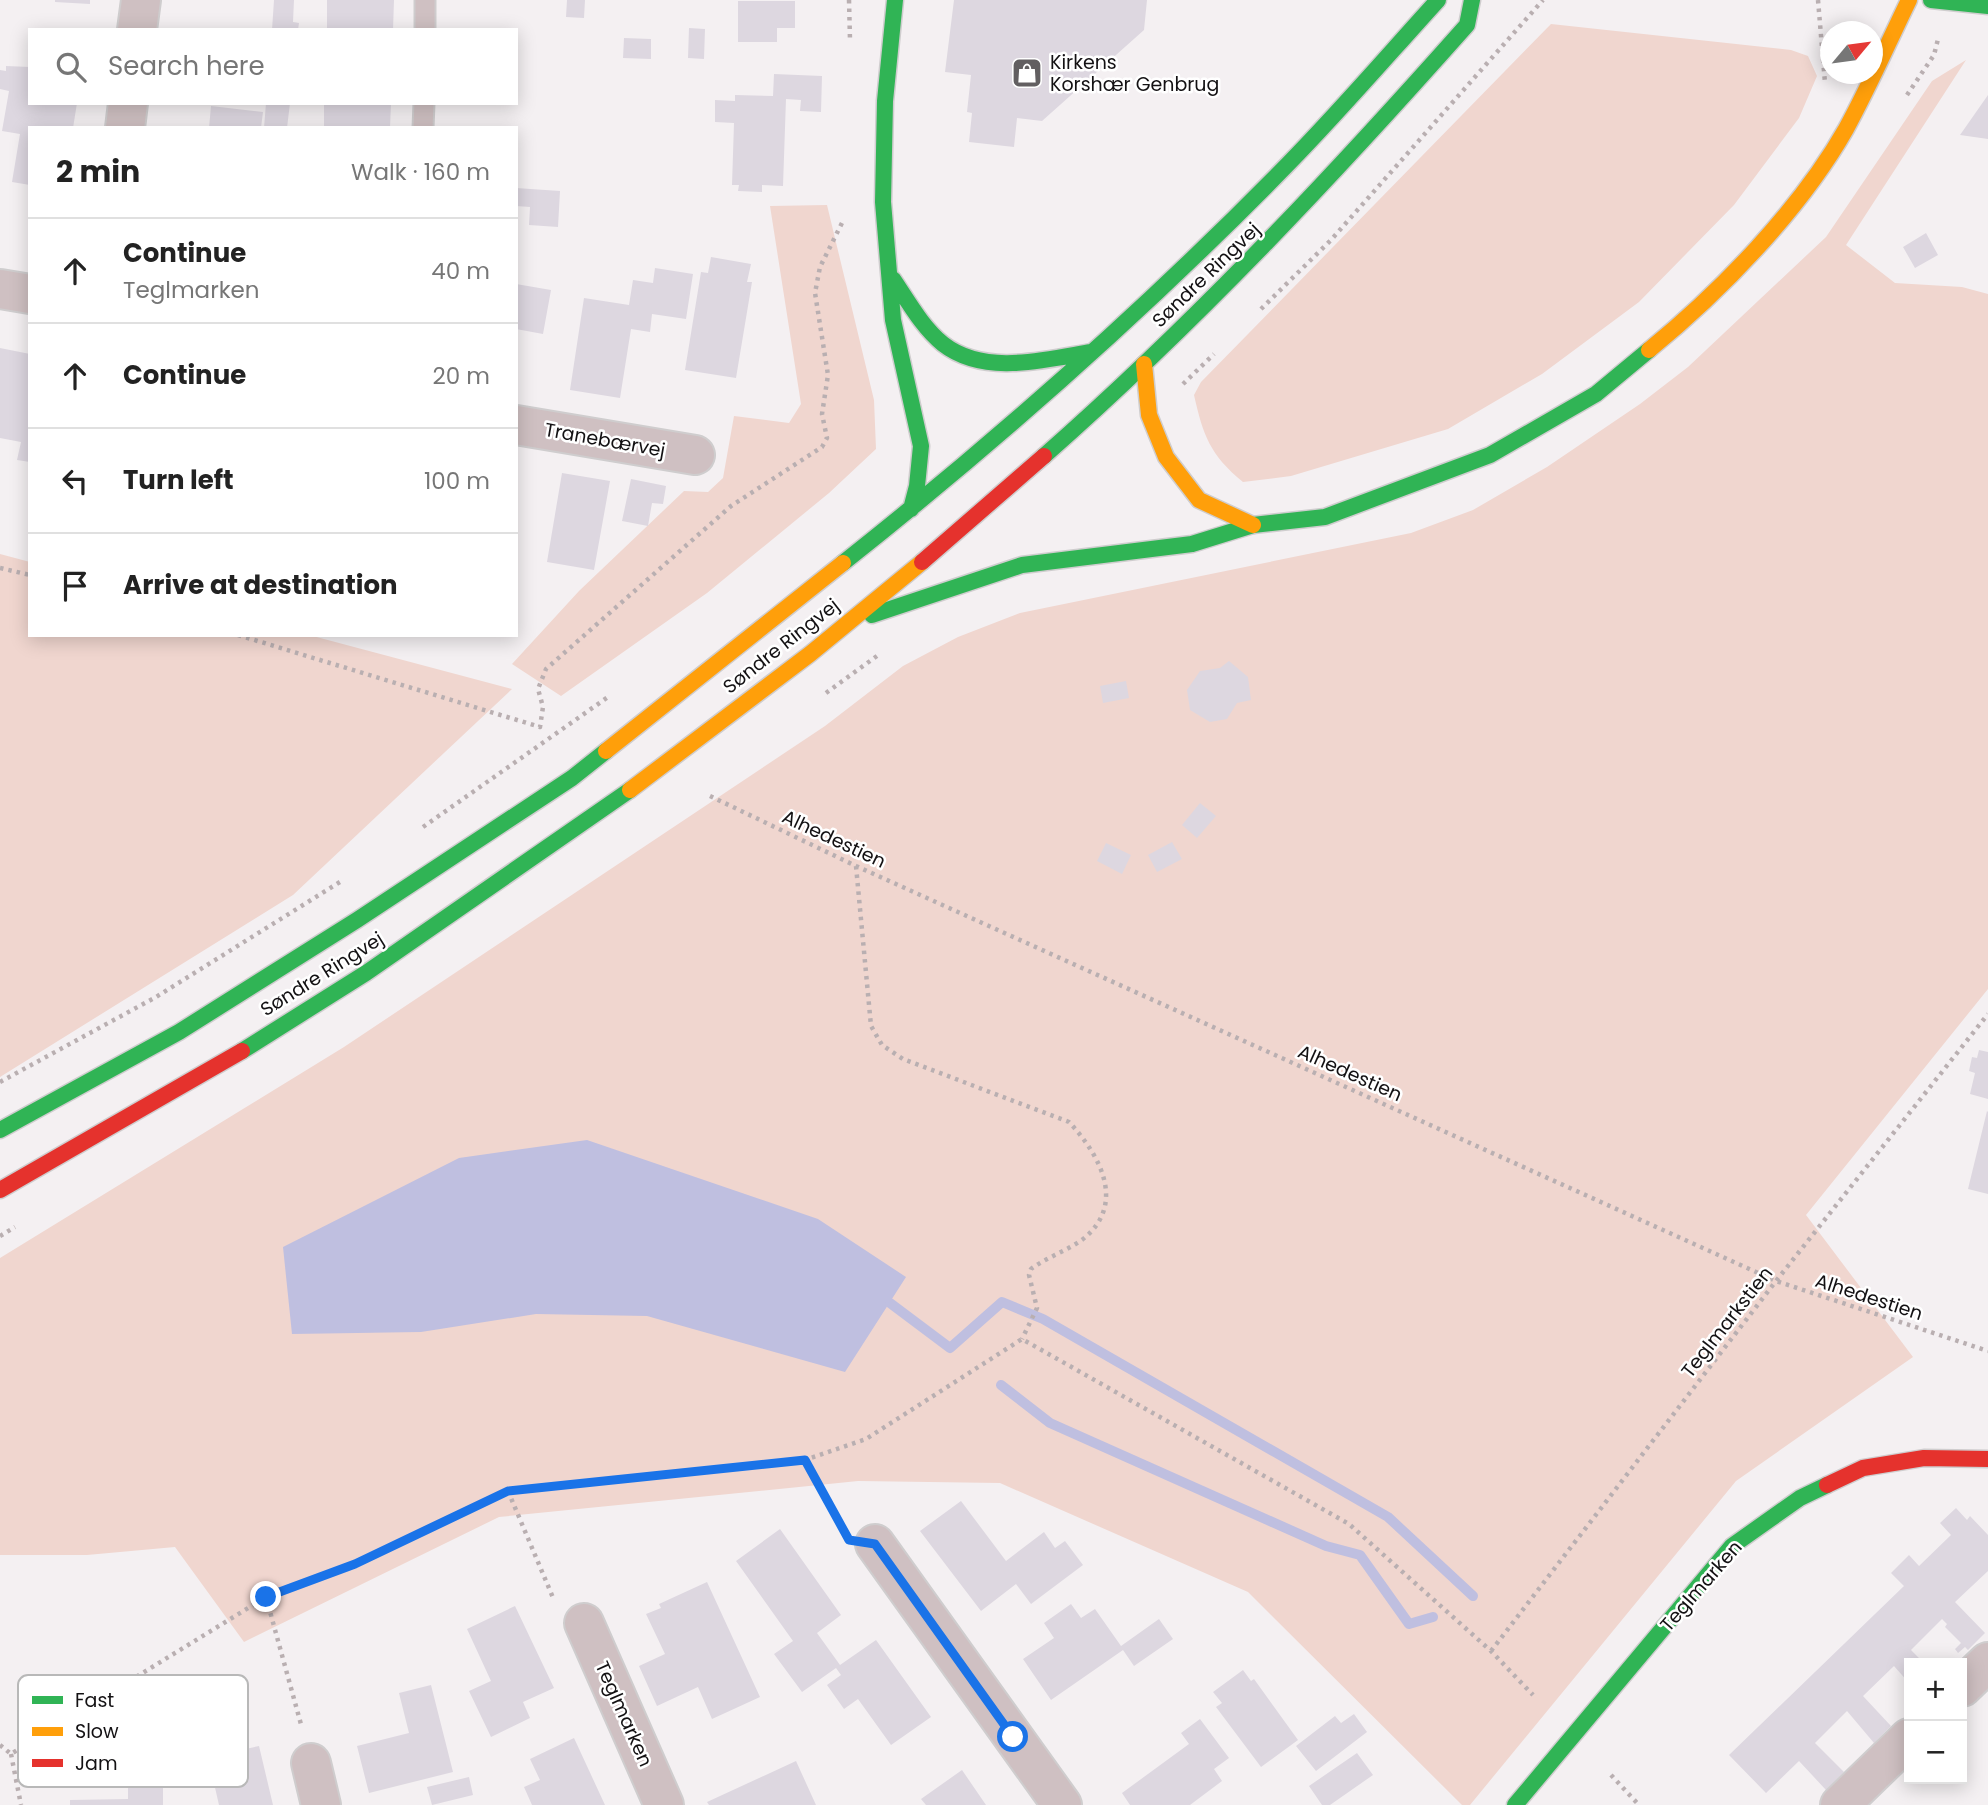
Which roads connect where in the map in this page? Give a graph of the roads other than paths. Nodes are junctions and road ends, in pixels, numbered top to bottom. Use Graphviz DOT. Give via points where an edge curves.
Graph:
graph roads {
  1 [pos="141,0"];
  2 [pos="425,0"];
  3 [pos="895,0"];
  4 [pos="1438,0"];
  5 [pos="1472,0"];
  6 [pos="1909,0"];
  7 [pos="1939,1"];
  8 [pos="1988,6"];
  9 [pos="137,28"];
  10 [pos="425,28"];
  11 [pos="128,105"];
  12 [pos="424,105"];
  13 [pos="125,126"];
  14 [pos="423,126"];
  15 [pos="887,271"];
  16 [pos="0,289"];
  17 [pos="28,294"];
  18 [pos="1091,352"];
  19 [pos="1144,364"];
  20 [pos="518,425"];
  21 [pos="695,455"];
  22 [pos="911,509"];
  23 [pos="1253,525"];
  24 [pos="846,624"];
  25 [pos="0,1130"];
  26 [pos="0,1190"];
  27 [pos="1988,1459"];
  28 [pos="875,1544"];
  29 [pos="584,1623"];
  30 [pos="1988,1662"];
  31 [pos="1967,1682"];
  32 [pos="1904,1743"];
  33 [pos="311,1763"];
  34 [pos="321,1805"];
  35 [pos="664,1805"];
  36 [pos="1062,1805"];
  37 [pos="1516,1805"];
  38 [pos="1840,1805"];
  1 -- 9 [label="street"];
  2 -- 10 [label="lane"];
  3 -- 15 [label="main road" via="883,100"];
  4 -- 18 [label="main road, Søndre Ringvej" via="1288,164"];
  5 -- 19 [label="main road, Søndre Ringvej" via="1467,25 1451,44 1285,228"];
  6 -- 23 [label="main road" via="1845,130 1789,209 1700,308 1596,394 1490,455 1325,517"];
  7 -- 8 [label="main road"];
  11 -- 13 [label="street"];
  12 -- 14 [label="lane"];
  15 -- 18 [label="main road" via="928,330 965,356 1008,365"];
  15 -- 22 [label="main road" via="899,347 922,435 923,462"];
  16 -- 17 [label="street"];
  18 -- 22 [label="main road, Søndre Ringvej"];
  19 -- 23 [label="main road" via="1150,415 1166,457 1199,500"];
  19 -- 24 [label="main road, Søndre Ringvej" via="990,505"];
  20 -- 21 [label="street, Tranebærvej"];
  22 -- 25 [label="main road, Søndre Ringvej" via="572,778 179,1032"];
  23 -- 24 [label="main road" via="1192,544 1022,565"];
  24 -- 26 [label="main road, Søndre Ringvej" via="571,831 417,938 166,1096"];
  27 -- 37 [label="main road, Teglmarken" via="1924,1458 1863,1468 1800,1498 1732,1546"];
  28 -- 36 [label="street"];
  29 -- 35 [label="street, Teglmarken"];
  30 -- 31 [label="street"];
  32 -- 38 [label="street"];
  33 -- 34 [label="street"];
}
